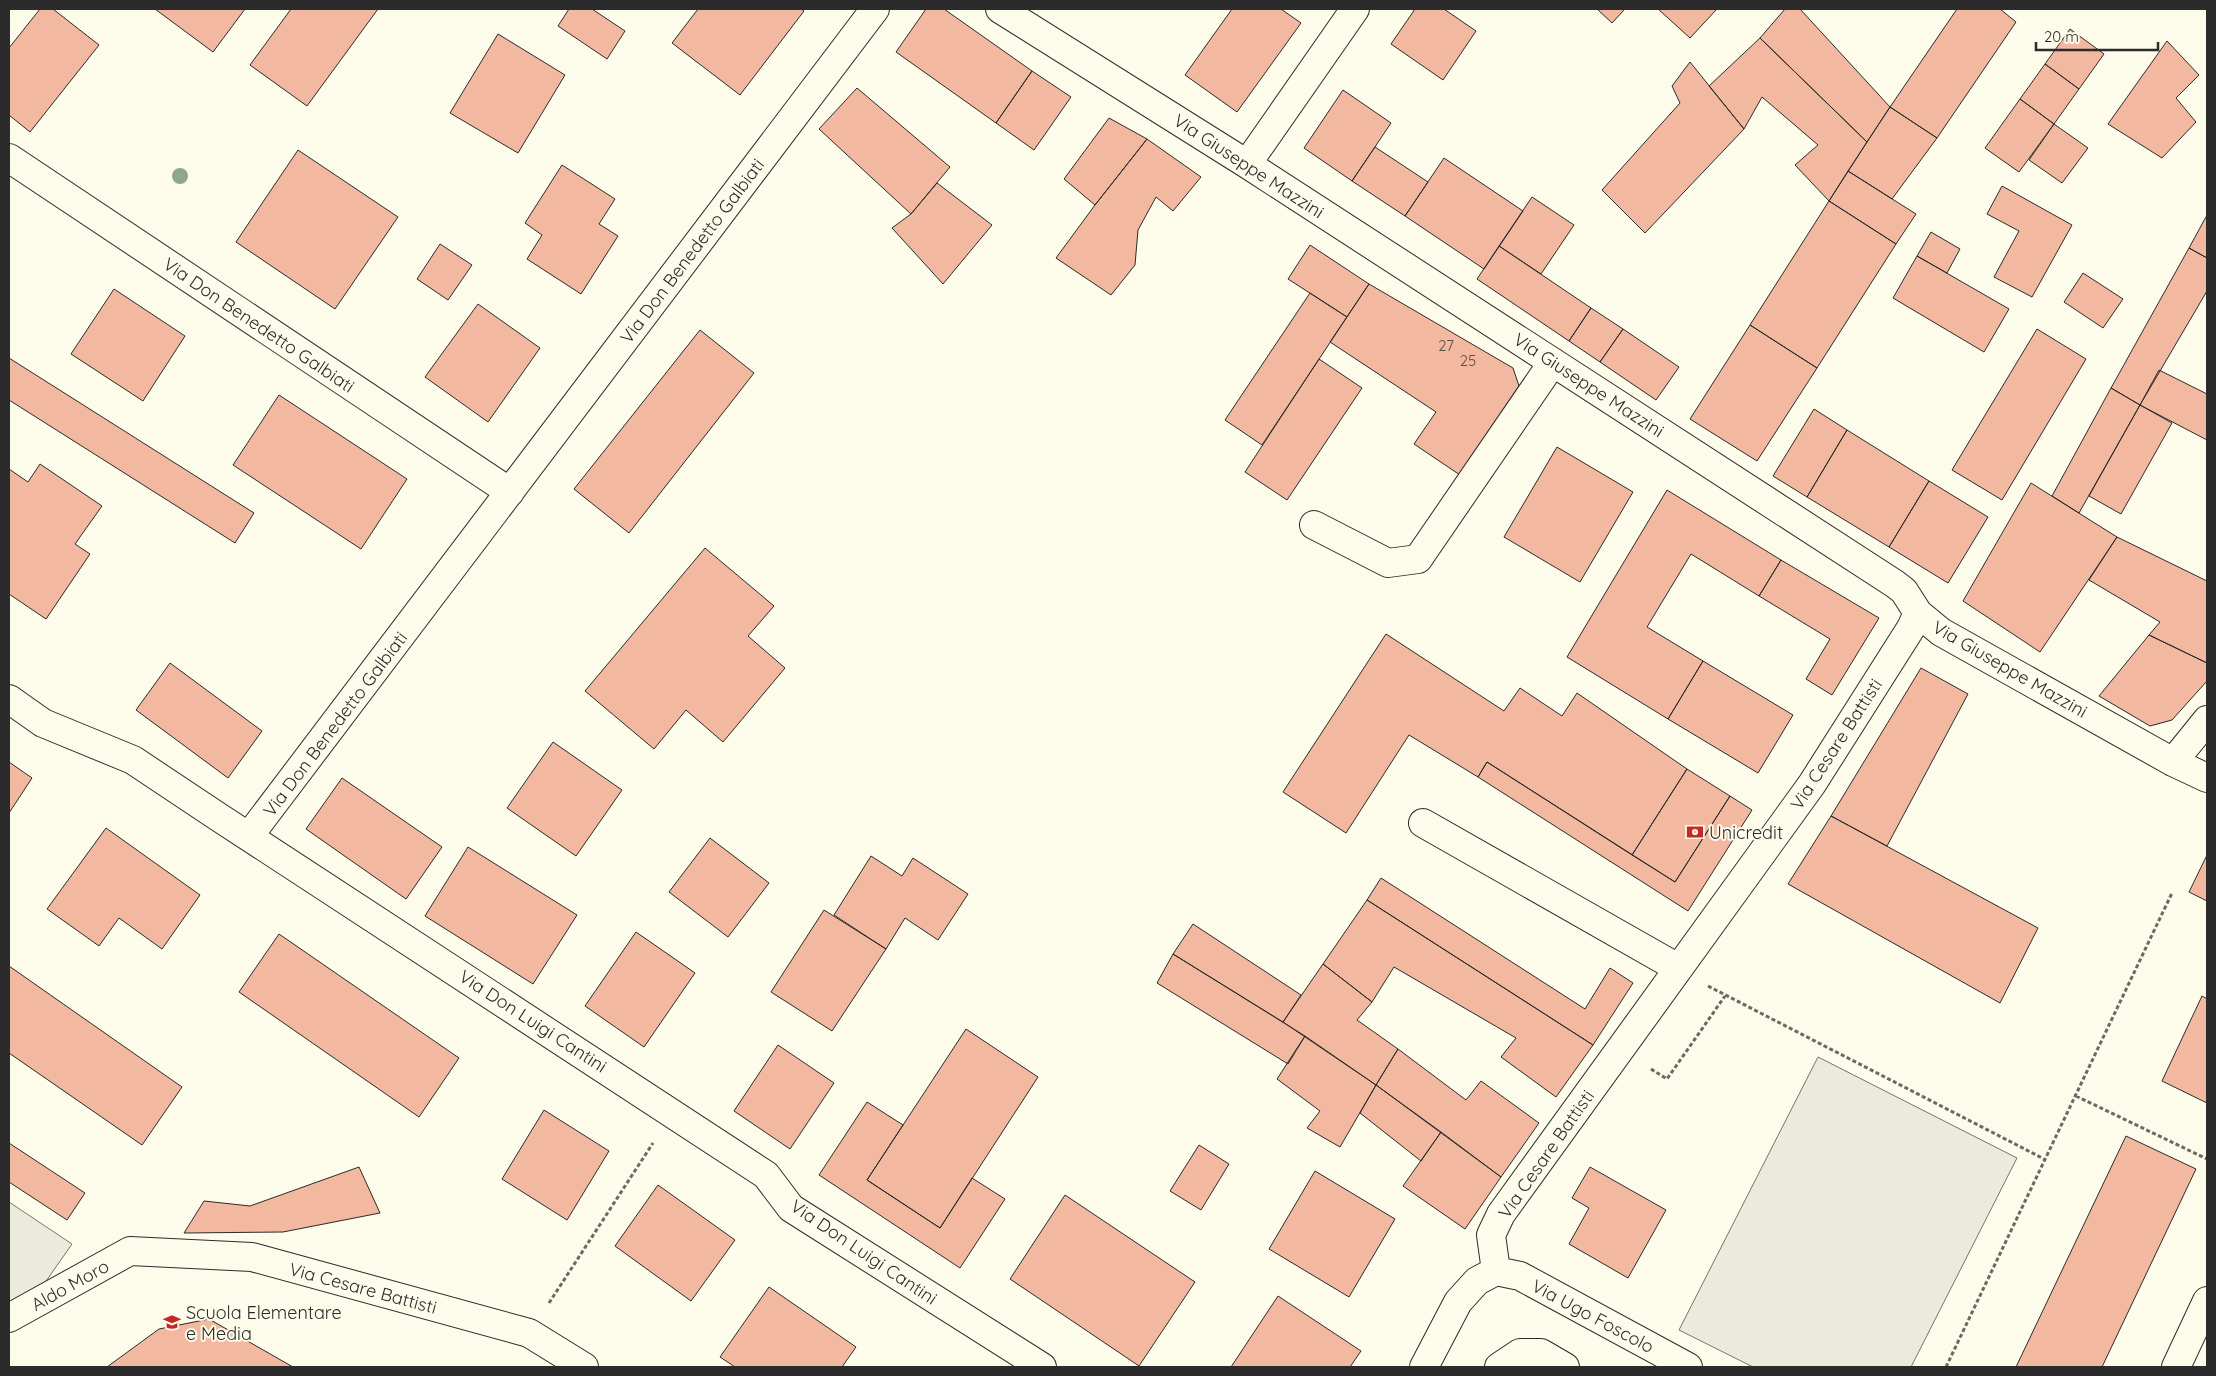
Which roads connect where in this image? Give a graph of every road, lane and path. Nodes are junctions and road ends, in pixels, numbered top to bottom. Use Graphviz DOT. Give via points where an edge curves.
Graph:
graph roads {
  1 [pos="875,9"];
  2 [pos="1000,9"];
  3 [pos="1355,9"];
  4 [pos="9,158"];
  5 [pos="1247,164"];
  6 [pos="1553,362"];
  7 [pos="510,492"];
  8 [pos="1314,525"];
  9 [pos="1918,613"];
  10 [pos="9,699"];
  11 [pos="2207,720"];
  12 [pos="2174,762"];
  13 [pos="2207,778"];
  14 [pos="1423,823"];
  15 [pos="249,836"];
  16 [pos="2172,893"];
  17 [pos="1678,968"];
  18 [pos="1725,996"];
  19 [pos="1620,1051"];
  20 [pos="2076,1096"];
  21 [pos="673,1112"];
  22 [pos="2207,1158"];
  23 [pos="2046,1160"];
  24 [pos="130,1251"];
  25 [pos="1496,1271"];
  26 [pos="2207,1301"];
  27 [pos="9,1318"];
  28 [pos="529,1333"];
  29 [pos="584,1367"];
  30 [pos="1042,1367"];
  31 [pos="1424,1367"];
  32 [pos="1499,1367"];
  33 [pos="1565,1367"];
  34 [pos="1688,1367"];
  35 [pos="1946,1367"];
  36 [pos="2176,1367"];
  1 -- 7 [label="street, Via Don Benedetto Galbiati"];
  2 -- 5 [label="street, Via Giuseppe Mazzini"];
  3 -- 5 [label="street"];
  4 -- 7 [label="street, Via Don Benedetto Galbiati"];
  5 -- 6 [label="street, Via Giuseppe Mazzini"];
  6 -- 8 [label="street" via="1418,559 1388,563"];
  6 -- 9 [label="street, Via Giuseppe Mazzini" via="1895,584 1904,591"];
  7 -- 15 [label="street, Via Don Benedetto Galbiati"];
  9 -- 12 [label="street, Via Giuseppe Mazzini" via="1941,632"];
  9 -- 17 [label="street, Via Cesare Battisti" via="1812,784"];
  10 -- 15 [label="street, Via Don Luigi Cantini" via="44,723 134,760"];
  11 -- 12 [label="street"];
  12 -- 13 [label="street, Via Giuseppe Mazzini"];
  14 -- 17 [label="street"];
  15 -- 21 [label="street, Via Don Luigi Cantini"];
  16 -- 20 [label="path"];
  17 -- 18 [label="path"];
  17 -- 19 [label="street, Via Cesare Battisti"];
  18 -- 19 [label="path" via="1667,1079"];
  18 -- 23 [label="path"];
  19 -- 25 [label="street, Via Cesare Battisti" via="1501,1214 1491,1235"];
  20 -- 22 [label="path"];
  20 -- 23 [label="path"];
  21 -- 28 [label="path"];
  21 -- 30 [label="street, Via Don Luigi Cantini" via="766,1175 791,1208"];
  23 -- 35 [label="path"];
  24 -- 27 [label="street, Aldo Moro"];
  24 -- 28 [label="street, Via Cesare Battisti" via="252,1257"];
  25 -- 31 [label="street" via="1477,1281 1458,1302"];
  25 -- 34 [label="street, Via Ugo Foscolo" via="1520,1276"];
  26 -- 36 [label="street"];
  28 -- 29 [label="street, Via Cesare Battisti"];
  32 -- 33 [label="street" via="1520,1353 1540,1353"];
}
